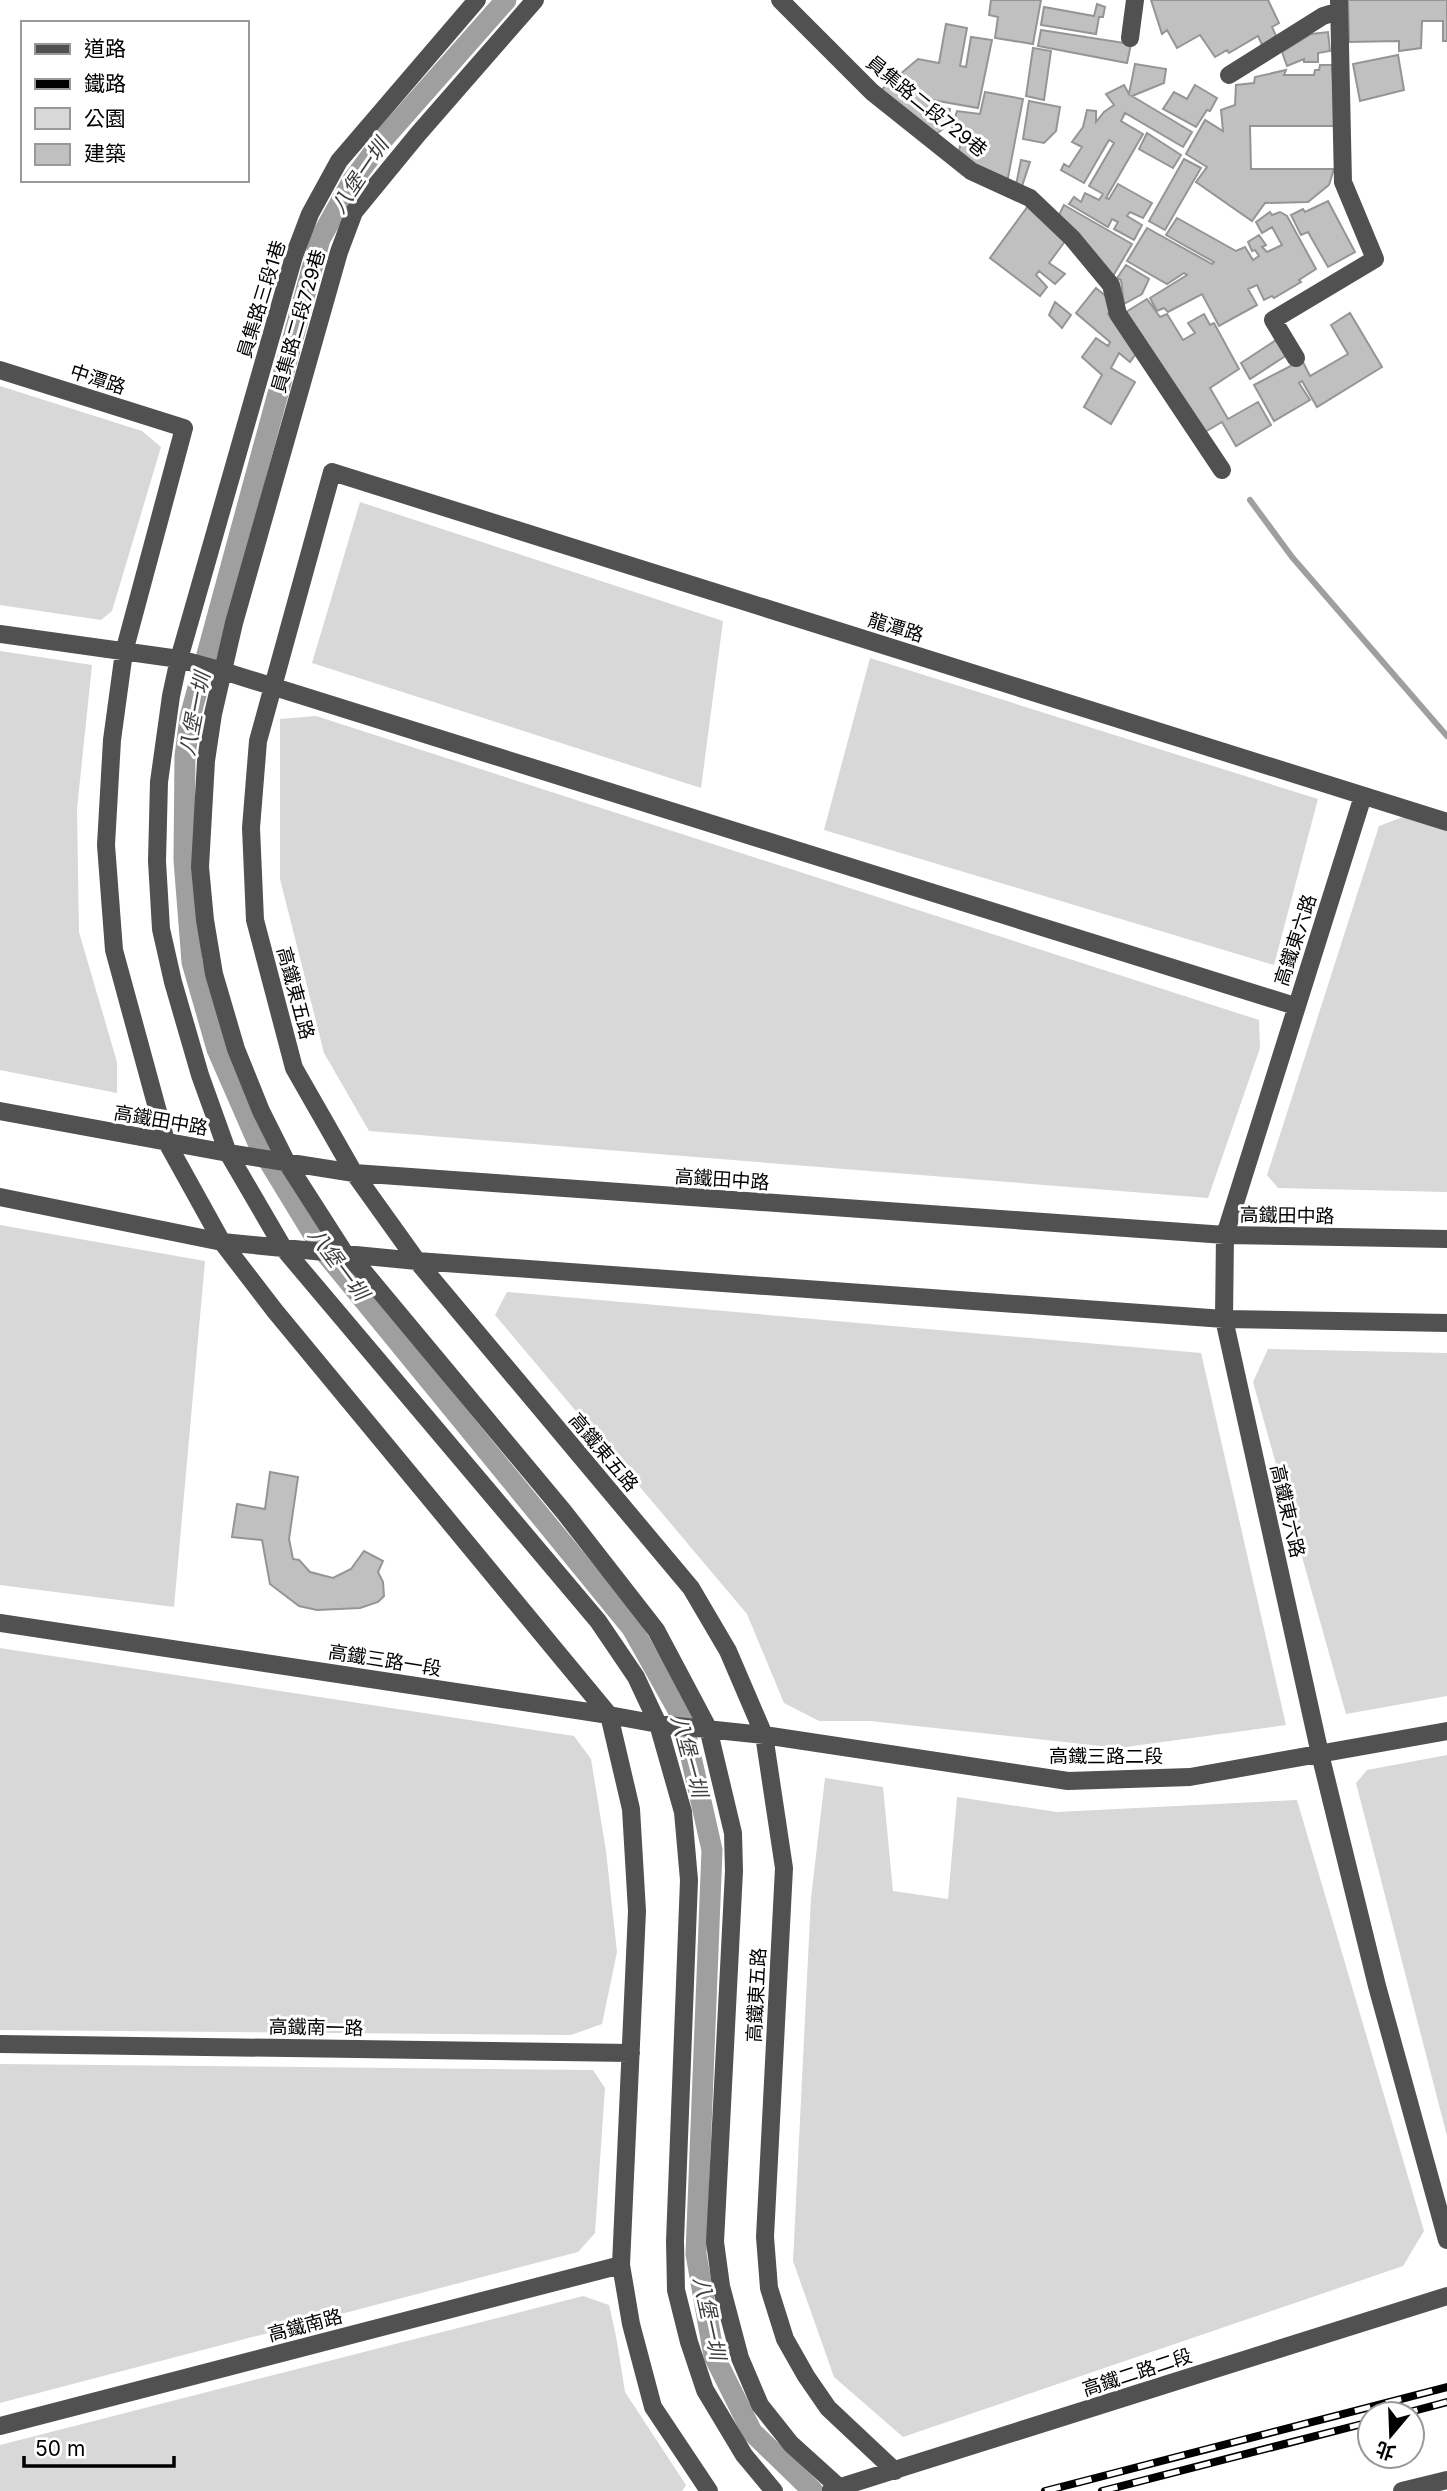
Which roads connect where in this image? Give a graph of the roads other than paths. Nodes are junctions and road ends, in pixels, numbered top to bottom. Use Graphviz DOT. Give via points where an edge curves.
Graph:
graph roads {
  1 [pos="477,0"];
  2 [pos="535,0"];
  3 [pos="780,0"];
  4 [pos="1135,0"];
  5 [pos="1339,5"];
  6 [pos="1130,38"];
  7 [pos="1229,75"];
  8 [pos="1296,358"];
  9 [pos="0,370"];
  10 [pos="1222,470"];
  11 [pos="332,472"];
  12 [pos="0,634"];
  13 [pos="124,652"];
  14 [pos="179,659"];
  15 [pos="223,671"];
  16 [pos="271,687"];
  17 [pos="1363,796"];
  18 [pos="1447,822"];
  19 [pos="1295,1006"];
  20 [pos="0,1111"];
  21 [pos="166,1141"];
  22 [pos="228,1153"];
  23 [pos="287,1163"];
  24 [pos="354,1173"];
  25 [pos="0,1197"];
  26 [pos="1225,1235"];
  27 [pos="1447,1240"];
  28 [pos="222,1242"];
  29 [pos="284,1249"];
  30 [pos="346,1255"];
  31 [pos="417,1261"];
  32 [pos="1224,1319"];
  33 [pos="1447,1323"];
  34 [pos="0,1623"];
  35 [pos="610,1715"];
  36 [pos="658,1724"];
  37 [pos="708,1728"];
  38 [pos="1447,1731"];
  39 [pos="764,1735"];
  40 [pos="1320,1754"];
  41 [pos="0,2044"];
  42 [pos="631,2053"];
  43 [pos="1447,2240"];
  44 [pos="621,2265"];
  45 [pos="1447,2296"];
  46 [pos="0,2426"];
  47 [pos="895,2471"];
  48 [pos="1447,2480"];
  49 [pos="837,2490"];
  50 [pos="709,2491"];
  51 [pos="774,2491"];
  52 [pos="1402,2491"];
  1 -- 14 [label="street, 員集路三段1巷" via="339,161 310,214 293,256"];
  2 -- 15 [label="street, 員集路二段729巷" via="354,212 279,461"];
  3 -- 10 [label="street, 員集路二段729巷" via="872,92 971,171 1030,198 1072,238 1111,285 1118,313"];
  4 -- 6 [label="street"];
  5 -- 7 [label="street"];
  5 -- 8 [label="street" via="1343,182 1375,259 1273,320"];
  9 -- 13 [label="street, 中潭路" via="184,428"];
  11 -- 16 [label="street, 高鐵東五路"];
  11 -- 17 [label="street, 龍潭路"];
  12 -- 13 [label="street"];
  13 -- 14 [label="street"];
  13 -- 21 [label="street" via="112,740 106,845 114,950"];
  14 -- 15 [label="street"];
  14 -- 22 [label="street, 員集路三段1巷" via="159,782 161,929 196,1061"];
  15 -- 16 [label="street"];
  15 -- 23 [label="street, 員集路二段729巷" via="206,761 200,867 205,920 214,974 236,1049"];
  16 -- 19 [label="street"];
  16 -- 24 [label="street, 高鐵東五路" via="258,741 251,828 255,920 294,1068"];
  17 -- 18 [label="street, 龍潭路"];
  17 -- 19 [label="street, 高鐵東六路"];
  19 -- 26 [label="street, 高鐵東六路"];
  20 -- 21 [label="street, 高鐵田中路"];
  21 -- 22 [label="street, 高鐵田中路"];
  21 -- 28 [label="street"];
  22 -- 23 [label="street, 高鐵田中路"];
  22 -- 29 [label="street, 員集路三段1巷"];
  23 -- 24 [label="street, 高鐵田中路"];
  23 -- 30 [label="street, 員集路二段729巷"];
  24 -- 26 [label="street, 高鐵田中路"];
  24 -- 31 [label="street, 高鐵東五路"];
  25 -- 28 [label="street"];
  26 -- 27 [label="street, 高鐵田中路"];
  26 -- 32 [label="street, 高鐵東六路"];
  28 -- 29 [label="street"];
  28 -- 35 [label="street"];
  29 -- 30 [label="street"];
  29 -- 36 [label="street, 員集路三段1巷" via="598,1621 636,1677"];
  30 -- 31 [label="street"];
  30 -- 37 [label="street, 員集路二段729巷" via="634,1600 656,1630"];
  31 -- 32 [label="street"];
  31 -- 39 [label="street, 高鐵東五路" via="691,1588 728,1651"];
  32 -- 33 [label="street"];
  32 -- 40 [label="street, 高鐵東六路"];
  34 -- 35 [label="street, 高鐵三路一段"];
  35 -- 36 [label="street, 高鐵三路一段"];
  35 -- 42 [label="street" via="631,1809 637,1911"];
  36 -- 37 [label="street, 高鐵三路一段"];
  36 -- 51 [label="street, 員集路三段1巷" via="683,1812 690,1880 676,2290 705,2390 744,2455"];
  37 -- 39 [label="street, 高鐵三路一段"];
  37 -- 49 [label="street, 員集路二段729巷" via="733,1833 734,1871 715,2242 721,2286 740,2358 760,2405"];
  38 -- 40 [label="street, 高鐵三路二段"];
  39 -- 40 [label="street, 高鐵三路二段" via="1068,1781 1189,1777"];
  39 -- 47 [label="street, 高鐵東五路" via="784,1868 765,2237 769,2288 785,2339 828,2408"];
  40 -- 43 [label="street, 高鐵東六路" via="1377,1986"];
  41 -- 42 [label="street, 高鐵南一路"];
  42 -- 44 [label="street"];
  44 -- 46 [label="street, 高鐵南路"];
  44 -- 50 [label="street" via="653,2407"];
  45 -- 47 [label="street, 高鐵二路二段"];
  47 -- 49 [label="street, 高鐵二路二段"];
  48 -- 52 [label="street"];
}
